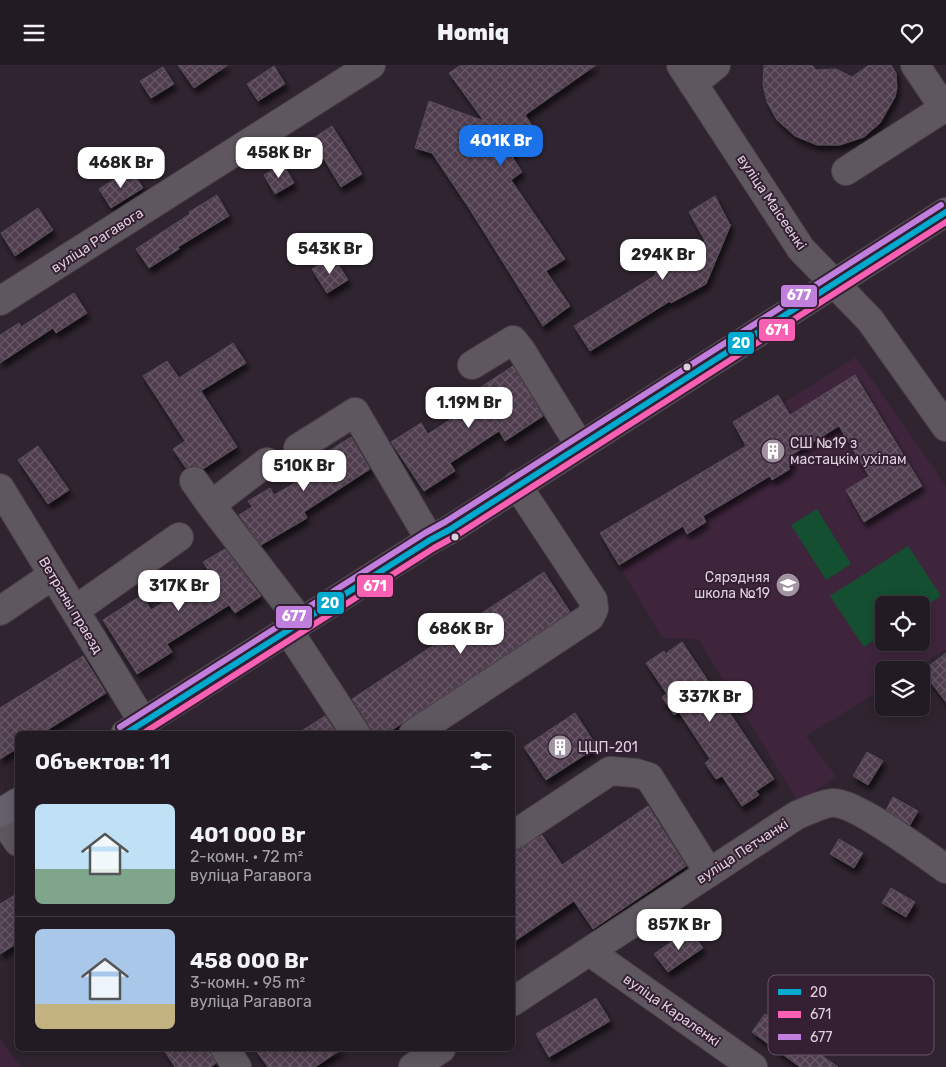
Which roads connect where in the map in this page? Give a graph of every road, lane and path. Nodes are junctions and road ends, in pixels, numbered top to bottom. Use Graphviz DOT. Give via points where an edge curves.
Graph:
graph roads {
  1 [pos="371,65"];
  2 [pos="716,65"];
  3 [pos="915,65"];
  4 [pos="687,75"];
  5 [pos="846,171"];
  6 [pos="946,212"];
  7 [pos="836,283"];
  8 [pos="0,301"];
  9 [pos="472,365"];
  10 [pos="946,427"];
  11 [pos="580,445"];
  12 [pos="298,448"];
  13 [pos="267,462"];
  14 [pos="194,481"];
  15 [pos="517,485"];
  16 [pos="0,488"];
  17 [pos="211,505"];
  18 [pos="179,537"];
  19 [pos="430,540"];
  20 [pos="53,575"];
  21 [pos="75,610"];
  22 [pos="0,611"];
  23 [pos="295,626"];
  24 [pos="134,728"];
  25 [pos="354,731"];
  26 [pos="418,731"];
  27 [pos="15,804"];
  28 [pos="0,815"];
  29 [pos="515,834"];
  30 [pos="15,838"];
  31 [pos="946,869"];
  32 [pos="708,873"];
  33 [pos="590,952"];
  34 [pos="515,1001"];
  35 [pos="226,1051"];
  36 [pos="438,1051"];
  37 [pos="237,1067"];
  38 [pos="413,1067"];
  39 [pos="753,1067"];
  1 -- 8 [label="street, вуліца Рагавога"];
  2 -- 4 [label="street"];
  3 -- 5 [label="street" via="944,108"];
  4 -- 7 [label="street, вуліца Маісеенкі" via="801,249"];
  6 -- 7 [label="main road"];
  7 -- 10 [label="street, вуліца Маісеенкі" via="870,320"];
  7 -- 11 [label="main road"];
  9 -- 11 [label="street" via="513,340"];
  11 -- 15 [label="main road"];
  12 -- 19 [label="street" via="355,412"];
  13 -- 17 [label="street"];
  14 -- 17 [label="street"];
  15 -- 19 [label="main road"];
  15 -- 26 [label="street" via="593,600 594,609 590,617"];
  16 -- 20 [label="street, Ветраны праезд"];
  17 -- 23 [label="street"];
  18 -- 21 [label="street"];
  19 -- 23 [label="main road"];
  20 -- 21 [label="street, Ветраны праезд"];
  20 -- 22 [label="street"];
  21 -- 24 [label="street, Ветраны праезд"];
  23 -- 24 [label="main road"];
  23 -- 25 [label="street"];
  27 -- 28 [label="main road"];
  28 -- 30 [label="street"];
  29 -- 32 [label="street" via="610,771 636,773 649,777"];
  31 -- 32 [label="street, вуліца Петчанкі" via="856,810 833,803 797,815"];
  32 -- 33 [label="street, вуліца Петчанкі"];
  33 -- 34 [label="street, вуліца Петчанкі"];
  33 -- 39 [label="street, вуліца Караленкі"];
  35 -- 37 [label="street"];
  36 -- 38 [label="street"];
}
